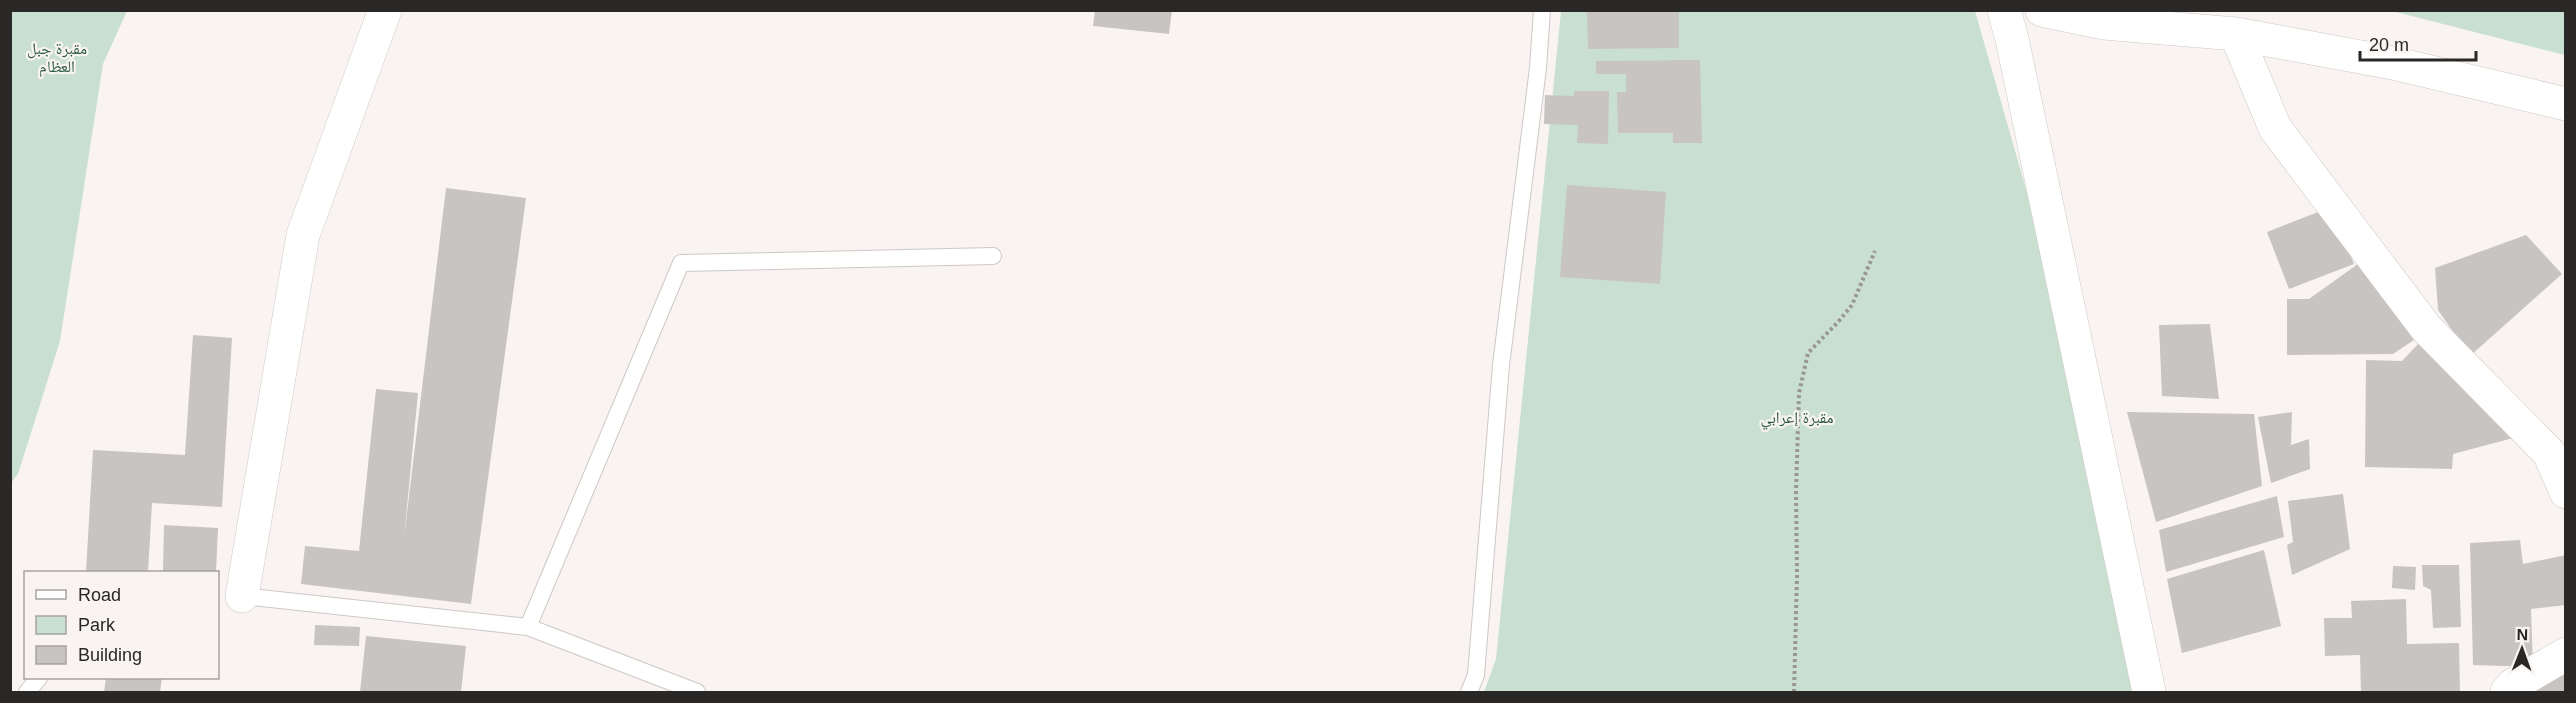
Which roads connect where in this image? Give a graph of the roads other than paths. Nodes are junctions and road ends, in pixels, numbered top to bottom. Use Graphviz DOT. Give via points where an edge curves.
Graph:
graph roads {
  1 [pos="385,10"];
  2 [pos="1542,10"];
  3 [pos="2004,10"];
  4 [pos="2042,10"];
  5 [pos="2236,34"];
  6 [pos="2565,104"];
  7 [pos="993,256"];
  8 [pos="2565,492"];
  9 [pos="242,596"];
  10 [pos="528,627"];
  11 [pos="2565,654"];
  12 [pos="38,679"];
  13 [pos="27,693"];
  14 [pos="697,693"];
  15 [pos="1469,693"];
  16 [pos="2149,693"];
  17 [pos="2506,693"];
  1 -- 9 [label="street" via="303,236"];
  2 -- 15 [label="lane" via="1501,365 1476,675"];
  3 -- 16 [label="street"];
  4 -- 5 [label="street" via="2104,22"];
  5 -- 6 [label="street" via="2393,63"];
  5 -- 8 [label="street" via="2275,128 2426,327 2549,453"];
  7 -- 10 [label="lane" via="681,263"];
  9 -- 10 [label="lane"];
  10 -- 14 [label="lane"];
  11 -- 17 [label="street"];
  12 -- 13 [label="lane"];
}
